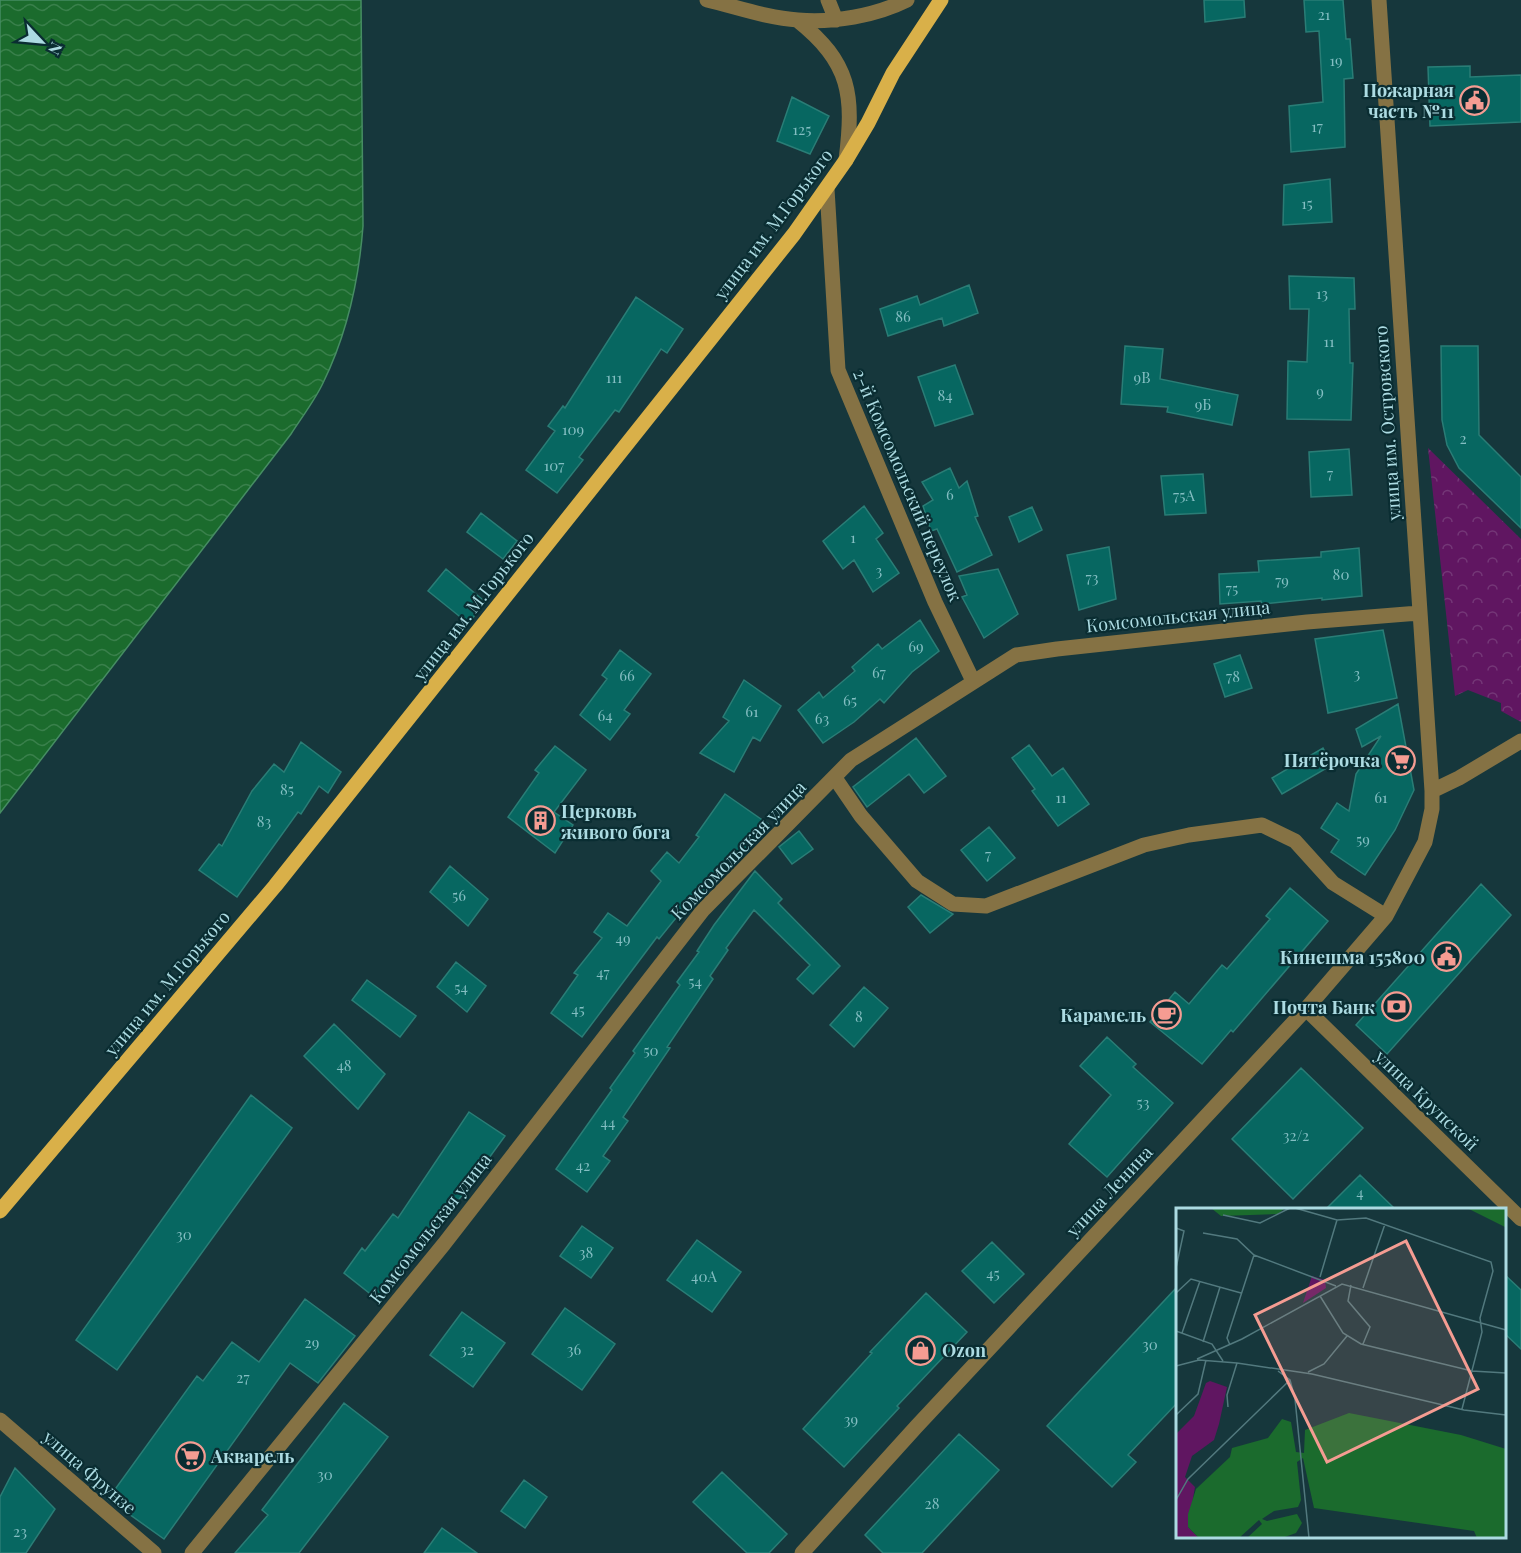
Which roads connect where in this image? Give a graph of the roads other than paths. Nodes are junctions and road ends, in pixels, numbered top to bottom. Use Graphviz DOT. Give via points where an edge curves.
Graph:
graph roads {
  1 [pos="707,0"];
  2 [pos="828,0"];
  3 [pos="907,0"];
  4 [pos="941,0"];
  5 [pos="1378,0"];
  6 [pos="797,20"];
  7 [pos="836,20"];
  8 [pos="846,160"];
  9 [pos="827,189"];
  10 [pos="1419,613"];
  11 [pos="973,681"];
  12 [pos="1521,741"];
  13 [pos="835,778"];
  14 [pos="1432,791"];
  15 [pos="1425,842"];
  16 [pos="1386,916"];
  17 [pos="1306,1009"];
  18 [pos="0,1211"];
  19 [pos="1521,1219"];
  20 [pos="0,1420"];
  21 [pos="154,1553"];
  22 [pos="192,1553"];
  23 [pos="802,1553"];
  1 -- 6 [label="street"];
  2 -- 7 [label="street"];
  3 -- 7 [label="street"];
  4 -- 8 [label="main road, улица им. М.Горького" via="893,73"];
  5 -- 10 [label="street, улица им. Островского"];
  6 -- 7 [label="street"];
  6 -- 8 [label="street" via="829,51 849,91"];
  8 -- 9 [label="main road, улица им. М.Горького"];
  9 -- 11 [label="street, 2-й Комсомольский переулок" via="838,370 935,602"];
  9 -- 18 [label="main road, улица им. М.Горького" via="275,886"];
  10 -- 11 [label="street, Комсомольская улица" via="1016,655"];
  10 -- 14 [label="street, улица им. Островского"];
  11 -- 13 [label="street, Комсомольская улица" via="851,760"];
  12 -- 14 [label="street"];
  13 -- 16 [label="street" via="861,816 917,881 953,904 986,906 1144,845 1262,825 1295,841 1333,883"];
  13 -- 22 [label="street, Комсомольская улица" via="703,910 444,1244"];
  14 -- 15 [label="street, улица им. Островского"];
  15 -- 16 [label="street, улица Ленина"];
  16 -- 17 [label="street, улица Ленина"];
  17 -- 19 [label="street, улица Крупской"];
  17 -- 23 [label="street, улица Ленина"];
  20 -- 21 [label="street, улица Фрунзе"];
}
